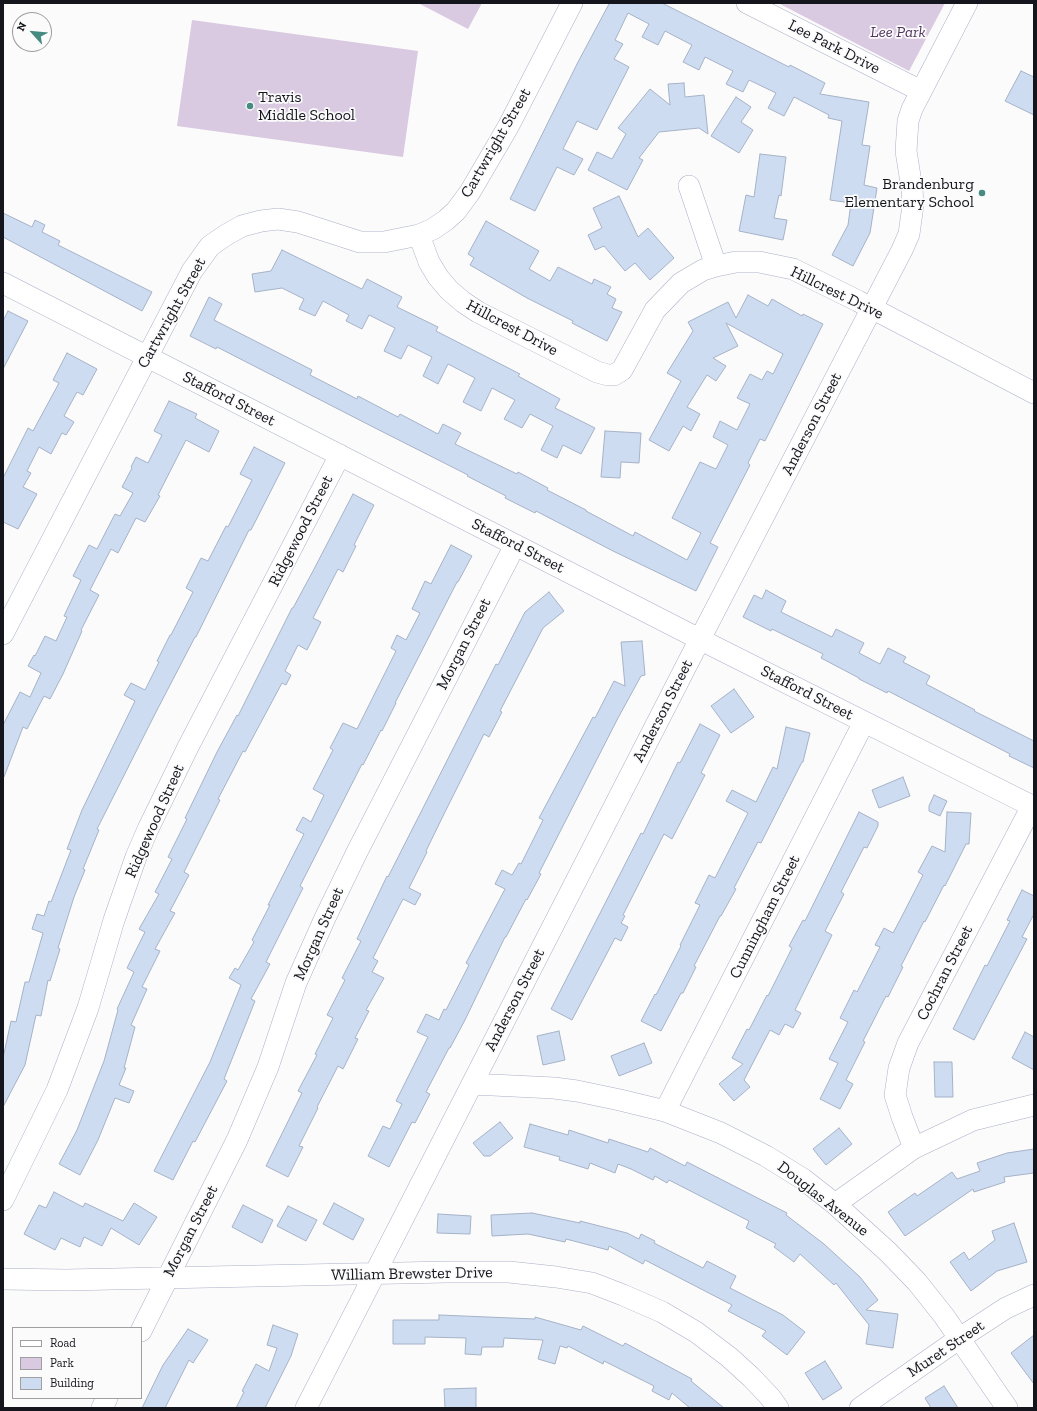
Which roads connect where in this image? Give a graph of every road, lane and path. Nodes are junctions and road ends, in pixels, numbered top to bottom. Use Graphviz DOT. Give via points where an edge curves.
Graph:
graph roads {
  1 [pos="572,3"];
  2 [pos="747,3"];
  3 [pos="966,3"];
  4 [pos="921,91"];
  5 [pos="689,186"];
  6 [pos="419,235"];
  7 [pos="716,266"];
  8 [pos="3,283"];
  9 [pos="872,309"];
  10 [pos="148,357"];
  11 [pos="1034,393"];
  12 [pos="340,455"];
  13 [pos="515,545"];
  14 [pos="3,634"];
  15 [pos="700,639"];
  16 [pos="864,722"];
  17 [pos="1033,806"];
  18 [pos="472,1084"];
  19 [pos="1034,1105"];
  20 [pos="665,1111"];
  21 [pos="914,1148"];
  22 [pos="3,1200"];
  23 [pos="834,1204"];
  24 [pos="375,1274"];
  25 [pos="168,1278"];
  26 [pos="3,1279"];
  27 [pos="1034,1295"];
  28 [pos="142,1329"];
  29 [pos="960,1338"];
  30 [pos="106,1399"];
  31 [pos="102,1408"];
  32 [pos="306,1408"];
  33 [pos="778,1408"];
  34 [pos="860,1408"];
  35 [pos="1007,1408"];
  1 -- 6 [label="street, Cartwright Street" via="508,127 470,192 446,220"];
  2 -- 4 [label="street, Lee Park Drive"];
  3 -- 4 [label="street, Anderson Street"];
  4 -- 9 [label="street, Anderson Street" via="908,121 906,137 913,205 909,234"];
  5 -- 7 [label="street"];
  6 -- 7 [label="street, Hillcrest Drive" via="429,262 438,277 463,302 597,372 608,375 614,375 622,370 655,310 666,298 681,283 702,270"];
  6 -- 10 [label="street, Cartwright Street" via="384,242 360,242 298,222 278,219 242,226 210,246 201,258"];
  7 -- 9 [label="street, Hillcrest Drive" via="736,262 759,262 793,270"];
  8 -- 10 [label="street, Stafford Street"];
  9 -- 11 [label="street, Hillcrest Drive"];
  9 -- 15 [label="street, Anderson Street"];
  10 -- 12 [label="street, Stafford Street"];
  10 -- 14 [label="street, Cartwright Street"];
  12 -- 13 [label="street, Stafford Street"];
  12 -- 22 [label="street, Ridgewood Street" via="148,829 114,920 88,1008 57,1090"];
  13 -- 15 [label="street, Stafford Street"];
  13 -- 25 [label="street, Morgan Street" via="325,918 296,983 268,1067 237,1140"];
  15 -- 16 [label="street, Stafford Street"];
  15 -- 18 [label="street, Anderson Street"];
  16 -- 17 [label="street, Stafford Street"];
  16 -- 20 [label="street, Cunningham Street"];
  17 -- 21 [label="street, Cochran Street" via="908,1043 899,1068 896,1095"];
  18 -- 20 [label="street, Douglas Avenue" via="577,1091"];
  18 -- 24 [label="street, Anderson Street"];
  19 -- 21 [label="street" via="973,1120"];
  20 -- 23 [label="street, Douglas Avenue" via="721,1133 766,1156 803,1179"];
  21 -- 23 [label="street"];
  23 -- 29 [label="street, Douglas Avenue" via="888,1252 917,1282"];
  24 -- 25 [label="street, William Brewster Drive"];
  24 -- 32 [label="street, Anderson Street"];
  24 -- 33 [label="street, William Brewster Drive" via="509,1272 592,1283 662,1312 696,1332 751,1377"];
  25 -- 26 [label="street, William Brewster Drive"];
  25 -- 28 [label="street, Morgan Street"];
  27 -- 29 [label="street, Muret Street" via="1006,1308"];
  29 -- 34 [label="street, Muret Street"];
  29 -- 35 [label="street, Douglas Avenue"];
  30 -- 31 [label="street"];
}
